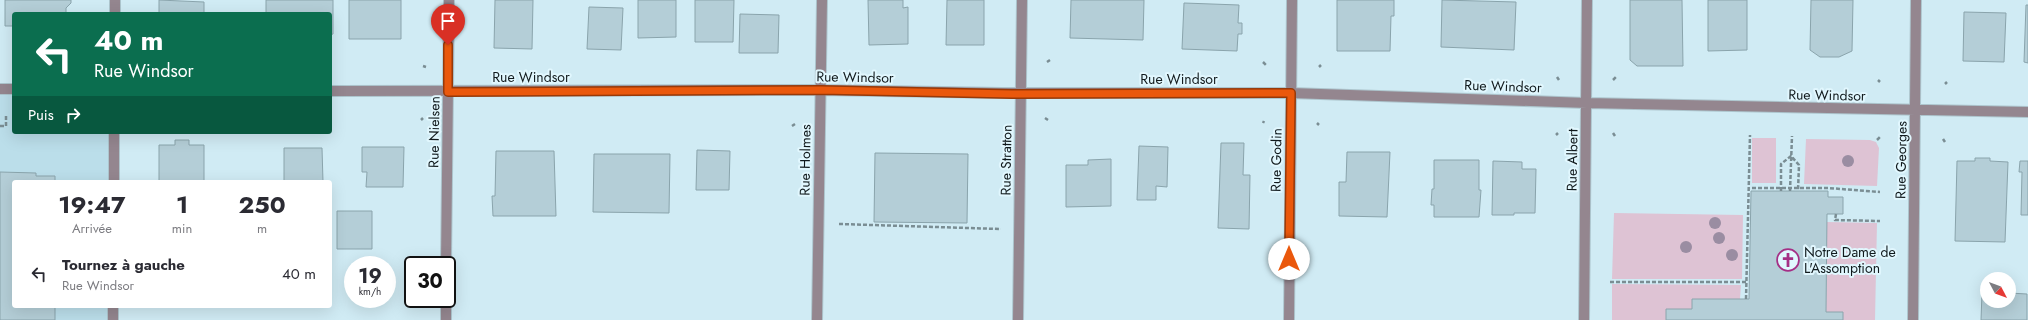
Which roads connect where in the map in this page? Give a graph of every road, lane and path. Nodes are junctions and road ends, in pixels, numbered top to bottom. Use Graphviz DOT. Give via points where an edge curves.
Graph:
graph roads {
  1 [pos="115,0"];
  2 [pos="449,0"];
  3 [pos="822,0"];
  4 [pos="1022,0"];
  5 [pos="1292,0"];
  6 [pos="1587,0"];
  7 [pos="1916,0"];
  8 [pos="115,12"];
  9 [pos="1050,60"];
  10 [pos="1047,62"];
  11 [pos="1263,62"];
  12 [pos="1266,65"];
  13 [pos="423,66"];
  14 [pos="426,68"];
  15 [pos="0,89"];
  16 [pos="12,89"];
  17 [pos="821,90"];
  18 [pos="332,91"];
  19 [pos="448,92"];
  20 [pos="1291,93"];
  21 [pos="1021,94"];
  22 [pos="1587,103"];
  23 [pos="1915,110"];
  24 [pos="2028,112"];
  25 [pos="6,116"];
  26 [pos="1045,118"];
  27 [pos="1048,120"];
  28 [pos="0,126"];
  29 [pos="114,134"];
  30 [pos="1750,136"];
  31 [pos="1792,136"];
  32 [pos="1880,137"];
  33 [pos="1877,140"];
  34 [pos="1791,156"];
  35 [pos="114,180"];
  36 [pos="1752,188"];
  37 [pos="1780,190"];
  38 [pos="1790,190"];
  39 [pos="1798,190"];
  40 [pos="1880,192"];
  41 [pos="1836,214"];
  42 [pos="1880,220"];
  43 [pos="839,224"];
  44 [pos="1019,230"];
  45 [pos="446,256"];
  46 [pos="1610,282"];
  47 [pos="1746,282"];
  48 [pos="1746,299"];
  49 [pos="113,308"];
  50 [pos="446,308"];
  51 [pos="113,320"];
  52 [pos="446,320"];
  53 [pos="817,320"];
  54 [pos="1018,320"];
  55 [pos="1289,320"];
  56 [pos="1584,320"];
  57 [pos="1913,320"];
  1 -- 8 [label="street"];
  2 -- 19 [label="street, Rue Nielsen"];
  3 -- 17 [label="street, Rue Holmes"];
  4 -- 21 [label="street, Rue Stratton"];
  5 -- 20 [label="street, Rue Godin"];
  6 -- 22 [label="street, Rue Albert"];
  7 -- 23 [label="street, Rue Georges"];
  9 -- 10 [label="path"];
  11 -- 12 [label="path"];
  13 -- 14 [label="path"];
  15 -- 16 [label="street"];
  17 -- 19 [label="street, Rue Windsor"];
  17 -- 21 [label="street, Rue Windsor"];
  17 -- 53 [label="street, Rue Holmes"];
  18 -- 19 [label="street, Rue Windsor"];
  19 -- 45 [label="street, Rue Nielsen"];
  20 -- 21 [label="street, Rue Windsor"];
  20 -- 22 [label="street, Rue Windsor"];
  20 -- 55 [label="street, Rue Godin"];
  21 -- 44 [label="street, Rue Stratton"];
  22 -- 23 [label="street, Rue Windsor"];
  22 -- 56 [label="street, Rue Albert"];
  23 -- 24 [label="street, Rue Windsor"];
  23 -- 57 [label="street, Rue Georges"];
  25 -- 28 [label="path" via="6,126"];
  26 -- 27 [label="path"];
  29 -- 35 [label="street"];
  30 -- 47 [label="path"];
  31 -- 34 [label="path"];
  32 -- 33 [label="path"];
  34 -- 37 [label="path" via="1781,164"];
  34 -- 38 [label="path"];
  34 -- 39 [label="path" via="1799,164"];
  36 -- 37 [label="path"];
  37 -- 38 [label="path"];
  38 -- 39 [label="path"];
  39 -- 40 [label="path"];
  41 -- 42 [label="path" via="1836,220"];
  43 -- 44 [label="path"];
  44 -- 54 [label="street, Rue Stratton"];
  46 -- 47 [label="path"];
  47 -- 48 [label="path"];
  49 -- 51 [label="street"];
  50 -- 52 [label="street"];
}
